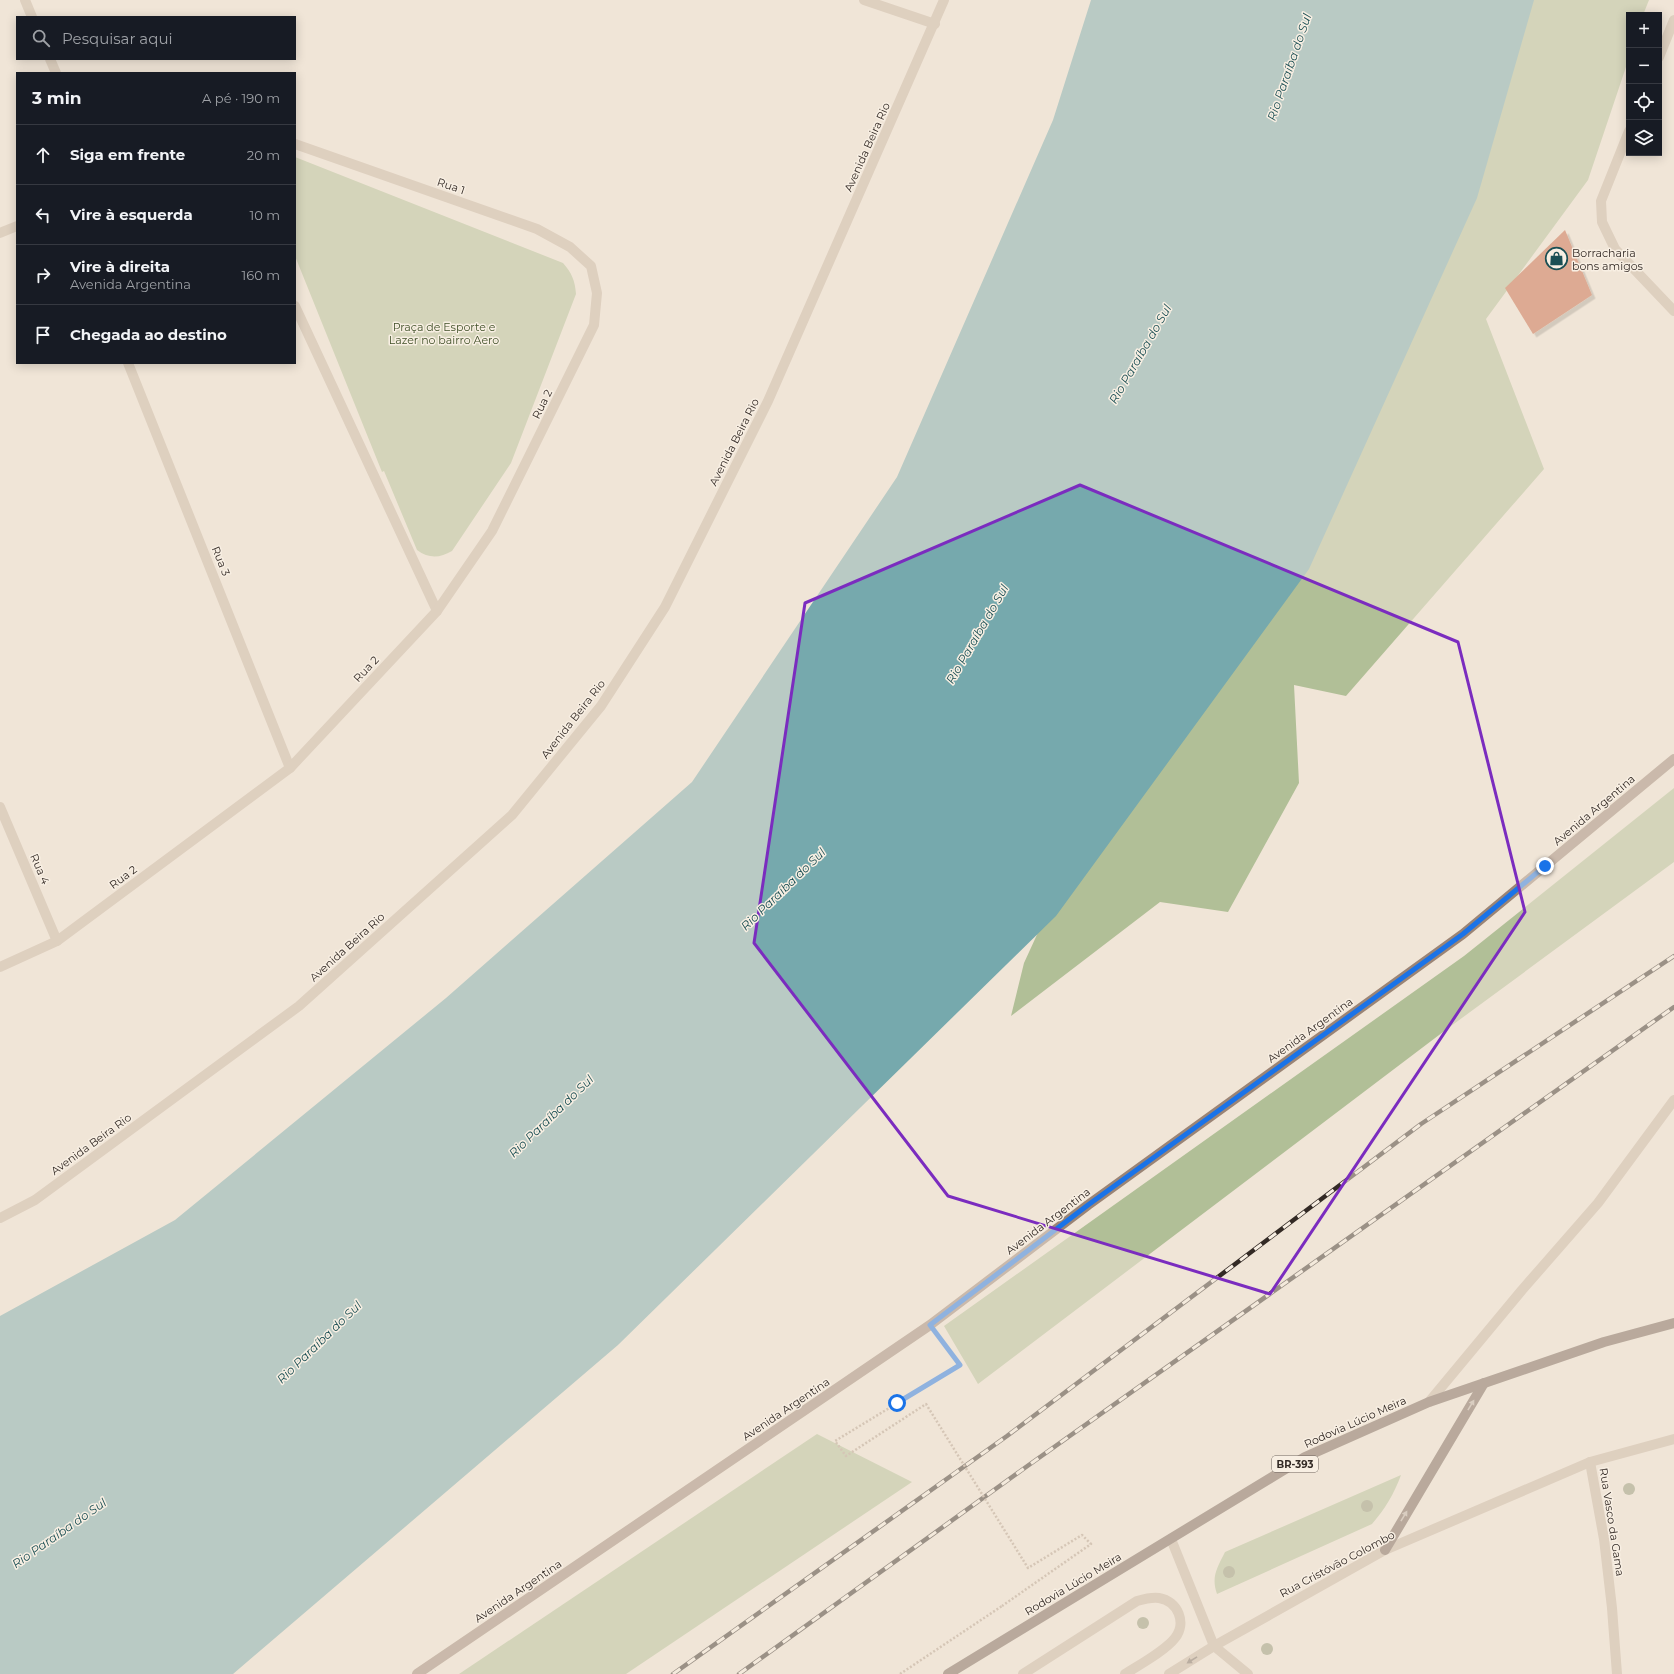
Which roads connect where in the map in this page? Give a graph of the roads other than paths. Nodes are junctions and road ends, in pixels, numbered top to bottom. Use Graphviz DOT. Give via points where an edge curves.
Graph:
graph roads {
  1 [pos="25,0"];
  2 [pos="864,0"];
  3 [pos="944,0"];
  4 [pos="32,16"];
  5 [pos="1674,20"];
  6 [pos="935,24"];
  7 [pos="1662,50"];
  8 [pos="50,60"];
  9 [pos="56,72"];
  10 [pos="1626,138"];
  11 [pos="296,144"];
  12 [pos="16,226"];
  13 [pos="0,233"];
  14 [pos="591,266"];
  15 [pos="296,308"];
  16 [pos="1674,311"];
  17 [pos="128,364"];
  18 [pos="437,611"];
  19 [pos="1674,759"];
  20 [pos="290,768"];
  21 [pos="0,807"];
  22 [pos="57,941"];
  23 [pos="0,966"];
  24 [pos="1674,1100"];
  25 [pos="0,1218"];
  26 [pos="1674,1323"];
  27 [pos="1484,1383"];
  28 [pos="1429,1402"];
  29 [pos="1674,1439"];
  30 [pos="1590,1462"];
  31 [pos="1171,1539"];
  32 [pos="1384,1550"];
  33 [pos="1214,1646"];
  34 [pos="417,1674"];
  35 [pos="948,1674"];
  36 [pos="1023,1674"];
  37 [pos="1125,1674"];
  38 [pos="1169,1674"];
  39 [pos="1248,1674"];
  40 [pos="1617,1674"];
  1 -- 4 [label="street"];
  2 -- 6 [label="street"];
  3 -- 6 [label="street, Avenida Beira Rio"];
  5 -- 7 [label="street"];
  6 -- 25 [label="street, Avenida Beira Rio" via="768,401 665,607 601,706 512,815 299,1006 35,1200"];
  8 -- 9 [label="street"];
  10 -- 16 [label="street" via="1601,201 1602,222 1615,249"];
  11 -- 14 [label="street, Rua 1" via="537,229 570,247"];
  12 -- 13 [label="street"];
  14 -- 18 [label="street, Rua 2" via="597,292 594,325 492,531"];
  15 -- 18 [label="street"];
  17 -- 20 [label="street, Rua 3"];
  18 -- 20 [label="street, Rua 2"];
  19 -- 34 [label="street, Avenida Argentina" via="1463,934 1088,1205 930,1325"];
  20 -- 22 [label="street, Rua 2"];
  21 -- 22 [label="street, Rua 4"];
  22 -- 23 [label="street, Rua 2"];
  24 -- 28 [label="street" via="1598,1203"];
  26 -- 27 [label="main road, Rodovia Lúcio Meira / BR-393" via="1604,1342"];
  27 -- 28 [label="main road, Rodovia Lúcio Meira / BR-393"];
  32 -- 27 [label="main road, one-way"];
  28 -- 31 [label="main road, Rodovia Lúcio Meira / BR-393" via="1306,1457"];
  29 -- 30 [label="street, Rua Vasco da Gama"];
  30 -- 32 [label="street, Rua Cristóvão Colombo"];
  30 -- 40 [label="street, Rua Vasco da Gama" via="1604,1539"];
  31 -- 33 [label="street"];
  31 -- 35 [label="main road, Rodovia Lúcio Meira / BR-393"];
  32 -- 33 [label="street, Rua Cristóvão Colombo"];
  33 -- 38 [label="street, Rua Cristóvão Colombo, one-way"];
  33 -- 39 [label="street"];
  36 -- 37 [label="street" via="1138,1601 1160,1598 1170,1602 1178,1609 1181,1620 1176,1638"];
}
